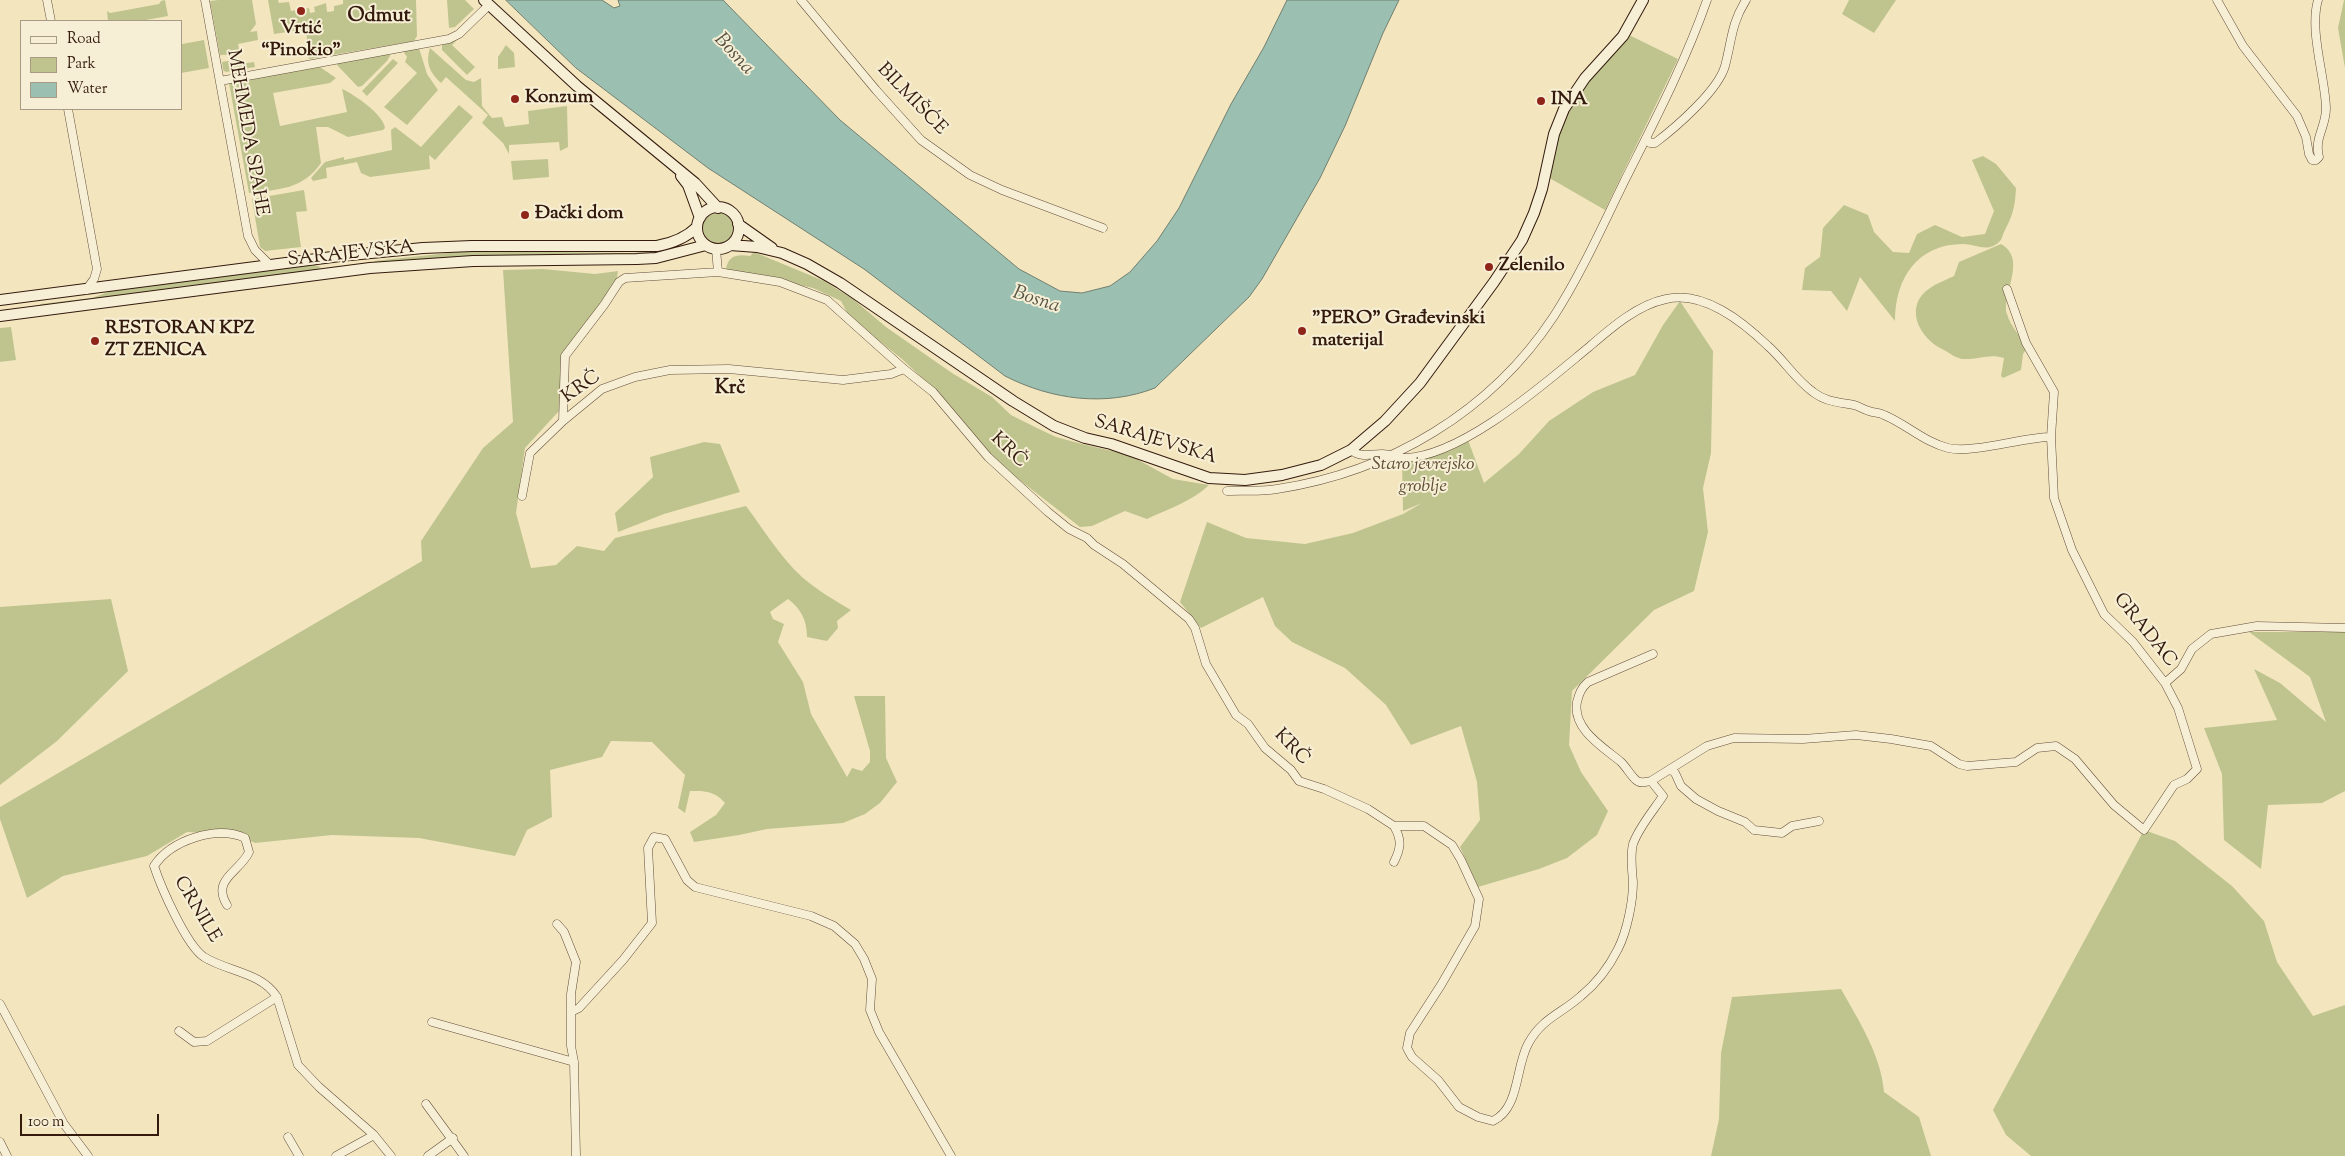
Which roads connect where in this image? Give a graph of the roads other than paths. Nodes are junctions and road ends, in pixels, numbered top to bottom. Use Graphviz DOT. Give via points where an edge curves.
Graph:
graph roads {
  1 [pos="47,0"];
  2 [pos="205,0"];
  3 [pos="801,0"];
  4 [pos="1643,0"];
  5 [pos="1707,0"];
  6 [pos="1746,0"];
  7 [pos="2217,0"];
  8 [pos="2318,0"];
  9 [pos="486,2"];
  10 [pos="51,20"];
  11 [pos="220,81"];
  12 [pos="68,110"];
  13 [pos="1646,138"];
  14 [pos="675,167"];
  15 [pos="718,208"];
  16 [pos="699,223"];
  17 [pos="738,224"];
  18 [pos="1103,228"];
  19 [pos="730,245"];
  20 [pos="711,247"];
  21 [pos="782,253"];
  22 [pos="270,265"];
  23 [pos="718,272"];
  24 [pos="2007,289"];
  25 [pos="86,290"];
  26 [pos="2,298"];
  27 [pos="0,316"];
  28 [pos="904,369"];
  29 [pos="564,421"];
  30 [pos="2051,436"];
  31 [pos="1351,450"];
  32 [pos="1393,456"];
  33 [pos="1227,491"];
  34 [pos="522,496"];
  35 [pos="2345,628"];
  36 [pos="1653,654"];
  37 [pos="2165,683"];
  38 [pos="1671,770"];
  39 [pos="1651,781"];
  40 [pos="1819,821"];
  41 [pos="1394,826"];
  42 [pos="1394,862"];
  43 [pos="227,904"];
  44 [pos="557,924"];
  45 [pos="277,997"];
  46 [pos="0,1004"];
  47 [pos="571,1012"];
  48 [pos="432,1022"];
  49 [pos="179,1030"];
  50 [pos="574,1062"];
  51 [pos="426,1104"];
  52 [pos="374,1135"];
  53 [pos="288,1136"];
  54 [pos="453,1138"];
  55 [pos="0,1142"];
  56 [pos="6,1156"];
  57 [pos="88,1156"];
  58 [pos="299,1156"];
  59 [pos="336,1156"];
  60 [pos="391,1156"];
  61 [pos="428,1156"];
  62 [pos="464,1156"];
  63 [pos="576,1156"];
  64 [pos="951,1156"];
  1 -- 10 [label="street"];
  2 -- 11 [label="street, MEHMEDA SPAHE"];
  3 -- 18 [label="street, BILMIŠĆE" via="921,140 970,175"];
  4 -- 31 [label="main road, SARAJEVSKA" via="1623,36 1585,78 1564,109 1554,134 1542,189 1522,240 1420,383 1385,421"];
  5 -- 13 [label="street" via="1695,34"];
  6 -- 13 [label="street" via="1730,36 1720,77 1675,128 1654,142 1650,143"];
  7 -- 8 [label="street" via="2243,46 2297,116 2312,160 2319,157 2316,144 2325,122 2326,108 2316,29"];
  9 -- 11 [label="street" via="459,34 449,39"];
  9 -- 14 [label="main road" via="577,86"];
  11 -- 22 [label="street, MEHMEDA SPAHE" via="248,236 255,250"];
  12 -- 25 [label="street" via="97,269"];
  13 -- 32 [label="street" via="1588,255 1536,341 1477,401 1431,435"];
  14 -- 15 [label="main road"];
  14 -- 16 [label="main road" via="688,185"];
  15 -- 16 [label="main road" via="706,212"];
  15 -- 17 [label="main road" via="731,212"];
  16 -- 20 [label="main road" via="700,237"];
  16 -- 22 [label="main road, SARAJEVSKA" via="689,236 650,247 423,248"];
  17 -- 19 [label="main road" via="737,236"];
  17 -- 21 [label="main road, SARAJEVSKA"];
  19 -- 20 [label="main road"];
  19 -- 21 [label="main road, SARAJEVSKA"];
  20 -- 23 [label="street"];
  20 -- 27 [label="main road, SARAJEVSKA" via="656,258 473,261 370,268"];
  21 -- 31 [label="main road, SARAJEVSKA" via="840,283 1013,401 1054,426 1085,438 1209,478 1245,480 1321,465"];
  22 -- 25 [label="main road, SARAJEVSKA"];
  23 -- 28 [label="street, KRČ" via="780,282 827,300"];
  23 -- 29 [label="street, KRČ" via="641,276 618,282 565,356"];
  24 -- 30 [label="street, GRADAC" via="2026,343 2054,392"];
  25 -- 26 [label="main road, SARAJEVSKA"];
  28 -- 29 [label="street, KRČ" via="843,380 729,369 670,370 602,389"];
  28 -- 41 [label="street, KRČ" via="933,392 988,458 1048,512 1123,564 1189,619 1206,664 1236,715 1300,781 1368,808"];
  29 -- 34 [label="street" via="530,453"];
  30 -- 32 [label="street" via="1976,448 1949,448 1912,432 1883,414 1825,400 1749,330 1707,303 1693,298 1667,298 1614,325 1520,402 1465,438 1416,456"];
  30 -- 37 [label="street, GRADAC" via="2054,498 2072,550 2104,614 2138,648"];
  31 -- 32 [label="street" via="1362,455"];
  32 -- 33 [label="street" via="1318,481 1275,490"];
  35 -- 37 [label="street, GRADAC" via="2258,626 2211,634 2192,649 2181,669"];
  36 -- 39 [label="street" via="1585,685 1575,713 1582,727 1622,763 1636,781"];
  37 -- 38 [label="street" via="2178,708 2197,769 2174,785 2144,830 2114,805 2075,759 2056,746 2038,748 2016,762 1967,766 1930,746 1891,739 1856,735 1803,739 1734,738 1708,746"];
  38 -- 39 [label="street"];
  38 -- 40 [label="street" via="1681,786 1696,799 1735,816 1754,830 1782,833 1792,826"];
  39 -- 41 [label="street" via="1663,796 1633,845 1628,925 1618,949 1601,978 1535,1032 1527,1046 1509,1106 1501,1117 1493,1121 1459,1107 1407,1048 1410,1033 1475,926 1479,899 1452,845 1424,826"];
  41 -- 42 [label="street" via="1400,836 1401,849"];
  43 -- 45 [label="street, CRNILE" via="222,897 222,887 249,852 245,838 225,833 183,841 160,857 154,866 163,892 197,951 263,982"];
  44 -- 47 [label="street" via="564,932 576,962"];
  45 -- 49 [label="street" via="203,1043 194,1042"];
  45 -- 52 [label="street" via="298,1065"];
  46 -- 57 [label="street" via="64,1124"];
  47 -- 50 [label="street"];
  47 -- 64 [label="street" via="580,1008 652,923 648,848 654,837 665,839 687,880 695,887 811,916 834,926 855,944 872,979 870,1010 878,1032"];
  48 -- 50 [label="street"];
  50 -- 63 [label="street"];
  51 -- 54 [label="street"];
  52 -- 59 [label="street"];
  52 -- 60 [label="street"];
  53 -- 58 [label="street"];
  54 -- 61 [label="street"];
  54 -- 62 [label="street"];
  55 -- 56 [label="street"];
}
